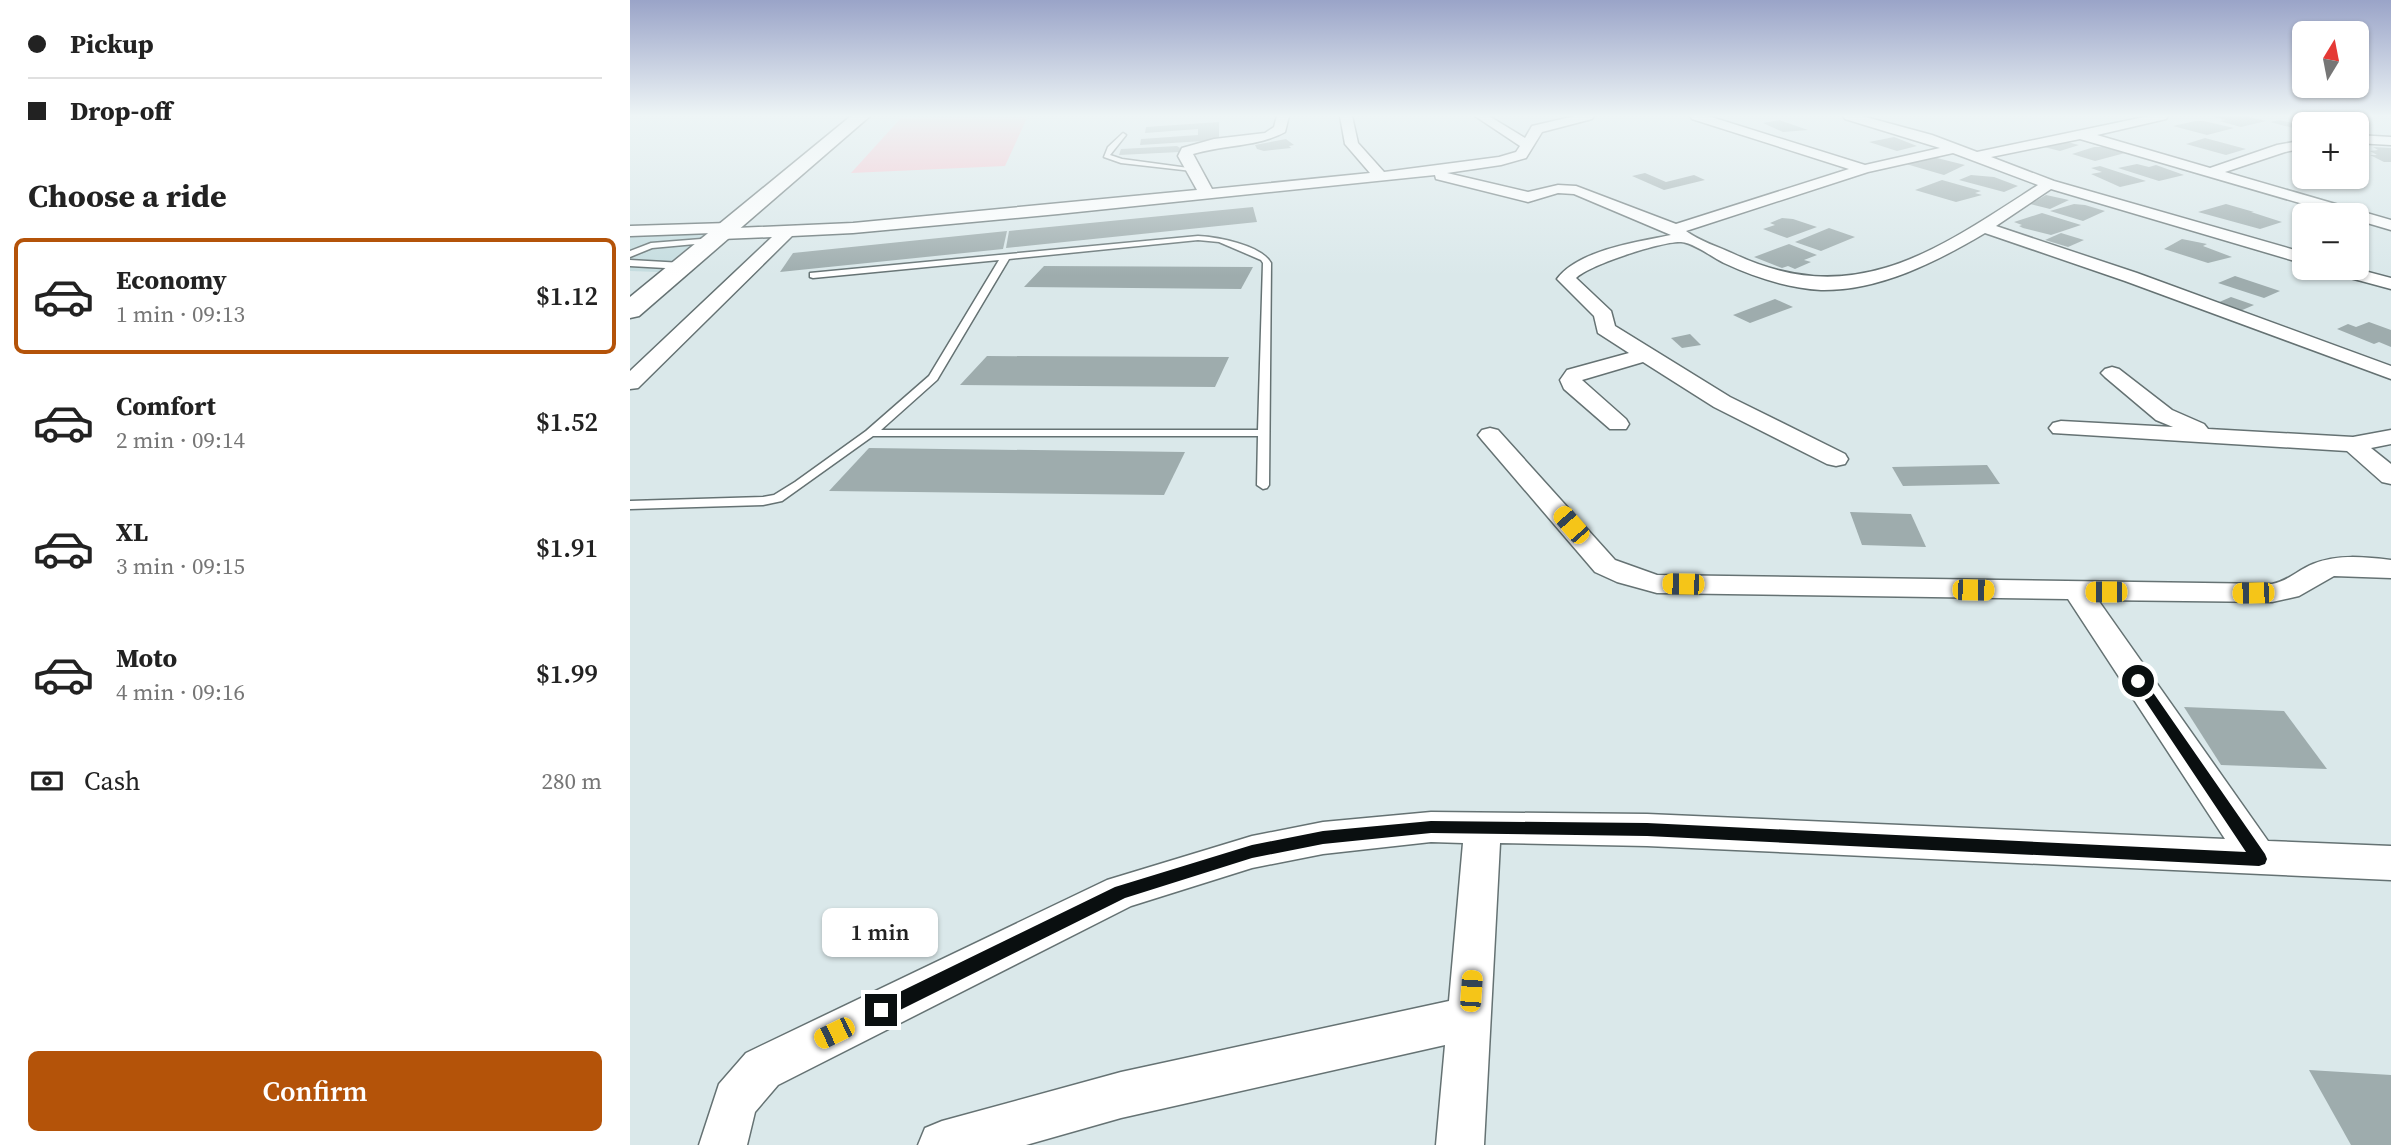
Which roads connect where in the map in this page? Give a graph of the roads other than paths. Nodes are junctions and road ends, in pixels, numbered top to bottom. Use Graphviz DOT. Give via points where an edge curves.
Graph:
graph roads {
  1 [pos="798,169"];
  2 [pos="1192,169"];
  3 [pos="1374,169"];
  4 [pos="1441,169"];
  5 [pos="1863,169"];
  6 [pos="2012,169"];
  7 [pos="2204,169"];
  8 [pos="2220,169"];
  9 [pos="1424,172"];
  10 [pos="2213,172"];
  11 [pos="1380,176"];
  12 [pos="2049,184"];
  13 [pos="1207,194"];
  14 [pos="2317,203"];
  15 [pos="2369,219"];
  16 [pos="2391,225"];
  17 [pos="1984,227"];
  18 [pos="630,232"];
  19 [pos="786,232"];
  20 [pos="1679,233"];
  21 [pos="721,234"];
  22 [pos="630,254"];
  23 [pos="2292,255"];
  24 [pos="1006,256"];
  25 [pos="630,263"];
  26 [pos="684,266"];
  27 [pos="813,275"];
  28 [pos="2369,278"];
  29 [pos="2391,284"];
  30 [pos="630,310"];
  31 [pos="1647,354"];
  32 [pos="2112,373"];
  33 [pos="2391,373"];
  34 [pos="630,383"];
  35 [pos="1618,424"];
  36 [pos="2061,428"];
  37 [pos="870,433"];
  38 [pos="1263,433"];
  39 [pos="1490,435"];
  40 [pos="2219,435"];
  41 [pos="2391,437"];
  42 [pos="2353,444"];
  43 [pos="1836,459"];
  44 [pos="2391,477"];
  45 [pos="1263,485"];
  46 [pos="630,505"];
  47 [pos="2391,569"];
  48 [pos="2078,592"];
  49 [pos="1483,827"];
  50 [pos="2259,859"];
  51 [pos="2391,863"];
  52 [pos="1469,1018"];
  53 [pos="723,1145"];
  54 [pos="942,1145"];
  55 [pos="1460,1145"];
  1 -- 21 [label="main road"];
  2 -- 13 [label="street"];
  3 -- 11 [label="street"];
  4 -- 9 [label="street"];
  5 -- 20 [label="street"];
  6 -- 12 [label="street"];
  7 -- 10 [label="street"];
  8 -- 10 [label="street"];
  9 -- 11 [label="street"];
  9 -- 20 [label="street" via="1528,197 1558,189 1576,190"];
  10 -- 14 [label="street"];
  11 -- 13 [label="street"];
  12 -- 17 [label="street"];
  12 -- 23 [label="street"];
  13 -- 19 [label="street"];
  15 -- 16 [label="street"];
  17 -- 20 [label="street" via="1899,269 1825,285 1774,277"];
  17 -- 33 [label="street"];
  18 -- 21 [label="street"];
  19 -- 21 [label="street"];
  19 -- 34 [label="street"];
  20 -- 31 [label="street" via="1568,273 1566,279 1604,315 1605,329"];
  21 -- 22 [label="lane"];
  21 -- 26 [label="main road"];
  24 -- 27 [label="lane"];
  24 -- 37 [label="lane" via="933,378"];
  24 -- 38 [label="lane" via="1210,238 1264,258"];
  25 -- 26 [label="lane"];
  26 -- 30 [label="main road"];
  28 -- 29 [label="street"];
  31 -- 35 [label="street" via="1571,380"];
  31 -- 43 [label="street" via="1722,402"];
  32 -- 40 [label="street" via="2164,415"];
  36 -- 40 [label="street"];
  37 -- 38 [label="lane"];
  37 -- 46 [label="lane" via="778,498"];
  38 -- 45 [label="lane"];
  39 -- 48 [label="street" via="1605,566 1627,576 1657,584"];
  40 -- 42 [label="street"];
  41 -- 42 [label="street"];
  42 -- 44 [label="street"];
  47 -- 48 [label="street" via="2322,570 2289,591 2272,593"];
  48 -- 50 [label="street"];
  49 -- 50 [label="street" via="1660,830"];
  49 -- 52 [label="street"];
  49 -- 53 [label="street" via="1431,827 1323,838 1252,852 1121,892 762,1069 734,1100"];
  50 -- 51 [label="street"];
  52 -- 54 [label="street" via="1121,1095"];
  52 -- 55 [label="street"];
}
